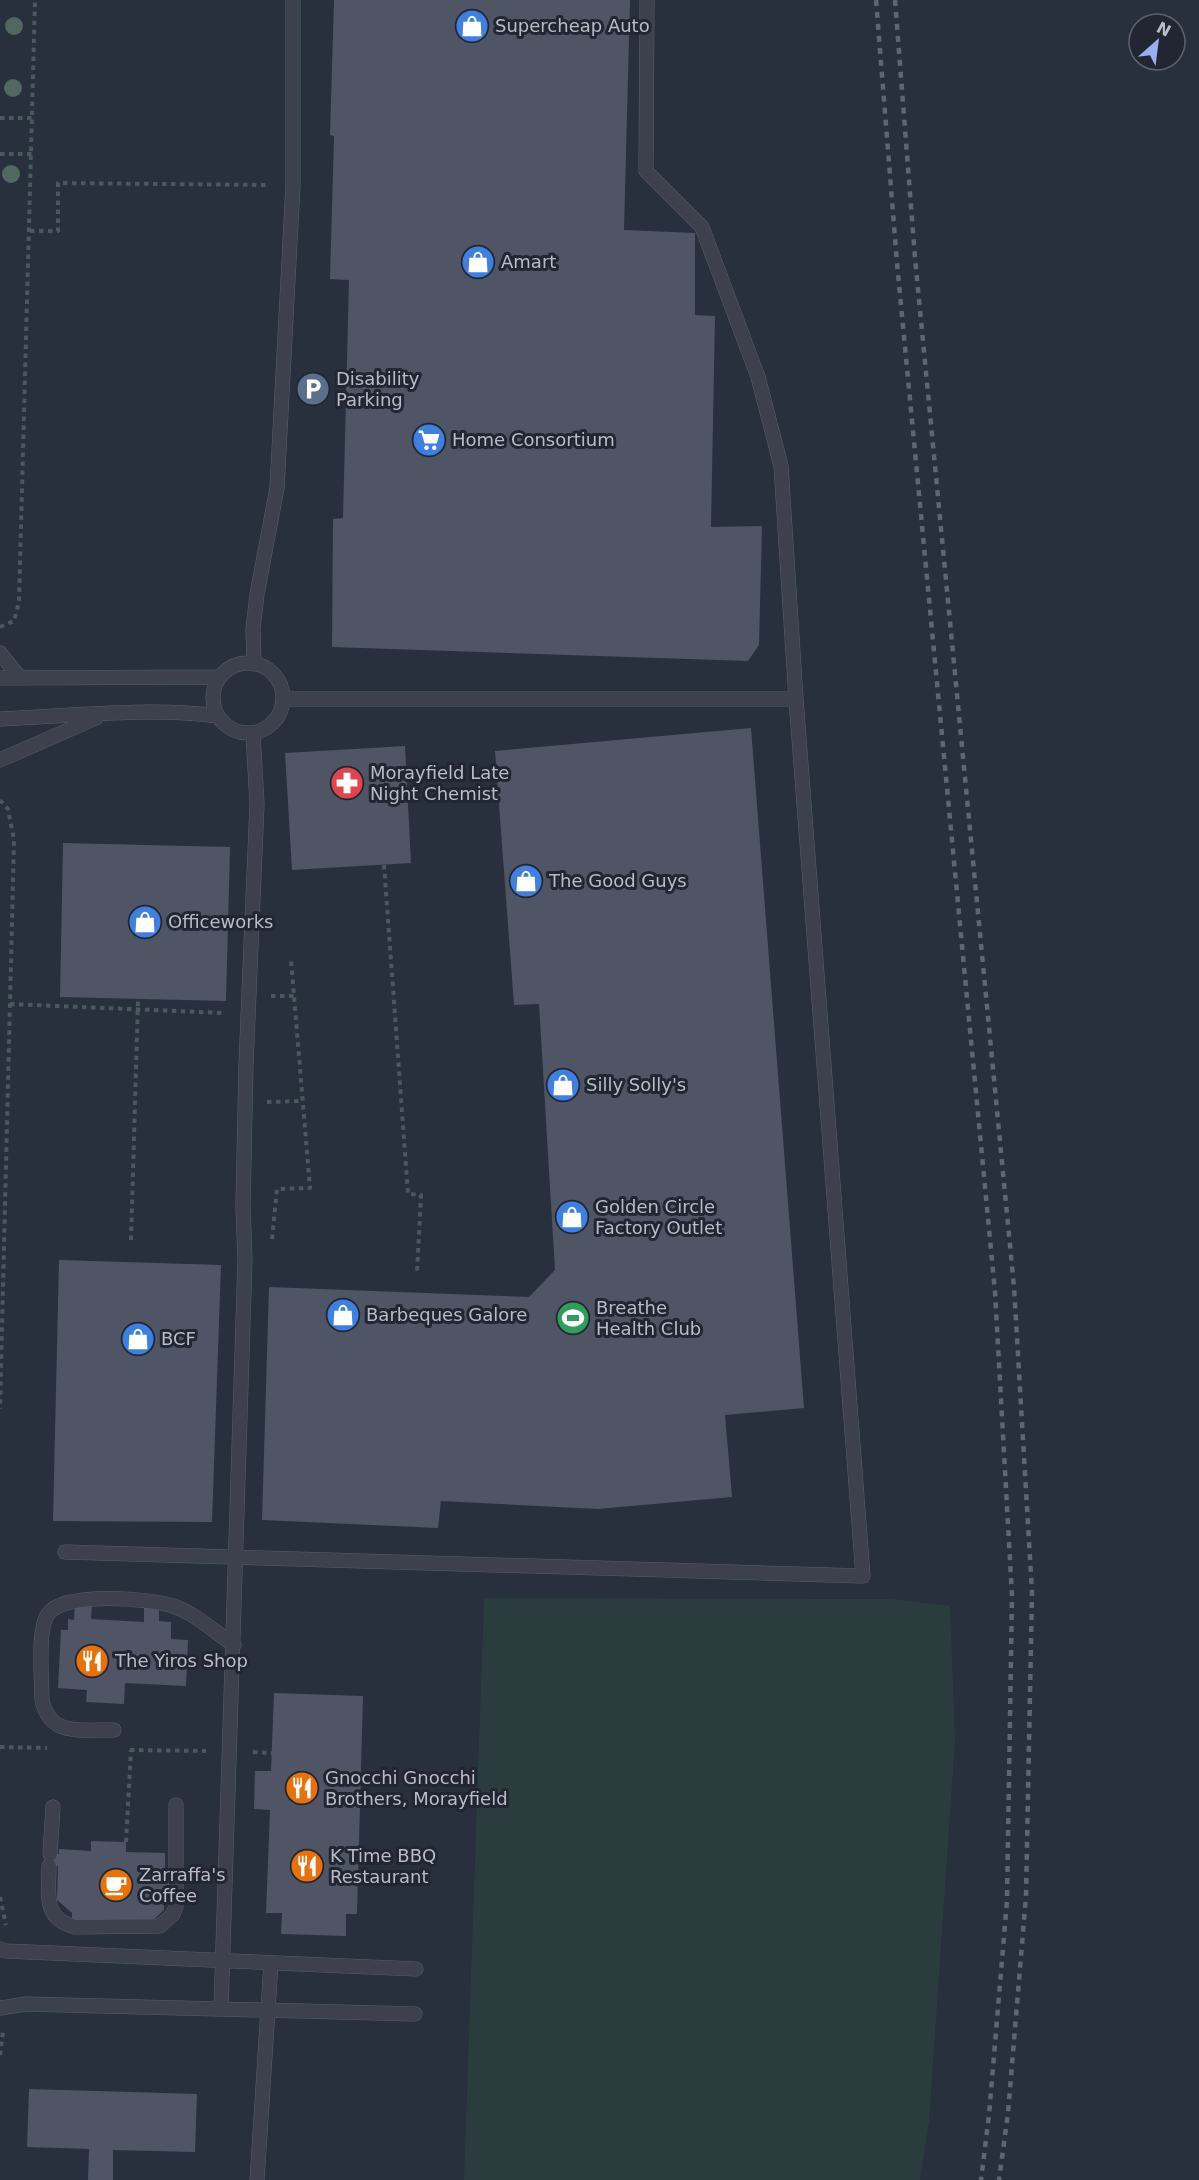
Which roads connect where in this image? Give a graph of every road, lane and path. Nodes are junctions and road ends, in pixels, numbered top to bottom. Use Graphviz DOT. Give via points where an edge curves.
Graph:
graph roads {
  1 [pos="35,0"];
  2 [pos="292,0"];
  3 [pos="647,0"];
  4 [pos="0,118"];
  5 [pos="33,118"];
  6 [pos="0,154"];
  7 [pos="32,154"];
  8 [pos="293,185"];
  9 [pos="30,231"];
  10 [pos="0,627"];
  11 [pos="0,653"];
  12 [pos="254,664"];
  13 [pos="220,677"];
  14 [pos="0,678"];
  15 [pos="20,678"];
  16 [pos="284,699"];
  17 [pos="796,699"];
  18 [pos="103,715"];
  19 [pos="218,716"];
  20 [pos="0,719"];
  21 [pos="253,733"];
  22 [pos="0,760"];
  23 [pos="0,800"];
  24 [pos="384,865"];
  25 [pos="291,960"];
  26 [pos="138,1000"];
  27 [pos="10,1004"];
  28 [pos="137,1009"];
  29 [pos="230,1013"];
  30 [pos="272,1239"];
  31 [pos="131,1240"];
  32 [pos="417,1272"];
  33 [pos="0,1409"];
  34 [pos="65,1552"];
  35 [pos="237,1557"];
  36 [pos="234,1645"];
  37 [pos="114,1730"];
  38 [pos="0,1747"];
  39 [pos="56,1748"];
  40 [pos="121,1749"];
  41 [pos="131,1750"];
  42 [pos="230,1752"];
  43 [pos="272,1753"];
  44 [pos="176,1805"];
  45 [pos="54,1807"];
  46 [pos="126,1842"];
  47 [pos="0,1897"];
  48 [pos="6,1926"];
  49 [pos="0,1949"];
  50 [pos="223,1961"];
  51 [pos="271,1963"];
  52 [pos="416,1969"];
  53 [pos="0,2008"];
  54 [pos="221,2009"];
  55 [pos="268,2010"];
  56 [pos="415,2014"];
  57 [pos="4,2028"];
  58 [pos="0,2055"];
  59 [pos="256,2180"];
  1 -- 5 [label="path"];
  2 -- 8 [label="lane"];
  3 -- 17 [label="lane" via="646,171 702,227 758,377 781,466"];
  4 -- 5 [label="path"];
  5 -- 7 [label="path"];
  6 -- 7 [label="path"];
  7 -- 9 [label="path"];
  8 -- 9 [label="path" via="58,183 58,231"];
  8 -- 12 [label="lane" via="277,488 257,594"];
  9 -- 10 [label="path" via="19,602 14,621"];
  11 -- 15 [label="lane"];
  12 -- 13 [label="lane" via="236,665"];
  12 -- 16 [label="lane" via="272,672"];
  13 -- 15 [label="lane"];
  13 -- 19 [label="lane" via="213,696"];
  14 -- 15 [label="lane"];
  16 -- 17 [label="lane"];
  16 -- 21 [label="lane" via="278,717 262,731"];
  17 -- 35 [label="lane" via="863,1576"];
  18 -- 19 [label="lane"];
  18 -- 20 [label="lane"];
  18 -- 22 [label="lane"];
  19 -- 21 [label="lane" via="233,730"];
  21 -- 35 [label="lane" via="257,804 246,1064"];
  23 -- 27 [label="path" via="8,809 14,840"];
  24 -- 32 [label="path" via="408,1194 422,1195"];
  25 -- 30 [label="path" via="310,1188 277,1189"];
  26 -- 28 [label="path"];
  27 -- 28 [label="path"];
  27 -- 33 [label="path"];
  28 -- 29 [label="path"];
  28 -- 31 [label="path"];
  34 -- 35 [label="lane"];
  35 -- 36 [label="lane"];
  36 -- 37 [label="lane" via="187,1612 161,1603 77,1599 57,1606 48,1613 43,1629 44,1712 56,1726"];
  36 -- 42 [label="lane"];
  38 -- 39 [label="path"];
  40 -- 41 [label="path"];
  41 -- 42 [label="path"];
  41 -- 46 [label="path"];
  42 -- 43 [label="path"];
  42 -- 50 [label="lane"];
  44 -- 45 [label="lane" via="176,1906 160,1926 75,1927 57,1920 49,1905"];
  47 -- 48 [label="path"];
  49 -- 50 [label="lane"];
  50 -- 51 [label="lane"];
  50 -- 54 [label="lane"];
  51 -- 52 [label="lane"];
  51 -- 55 [label="lane"];
  53 -- 54 [label="lane" via="26,2004"];
  54 -- 55 [label="lane"];
  55 -- 56 [label="lane"];
  55 -- 59 [label="lane"];
  57 -- 58 [label="path"];
}
